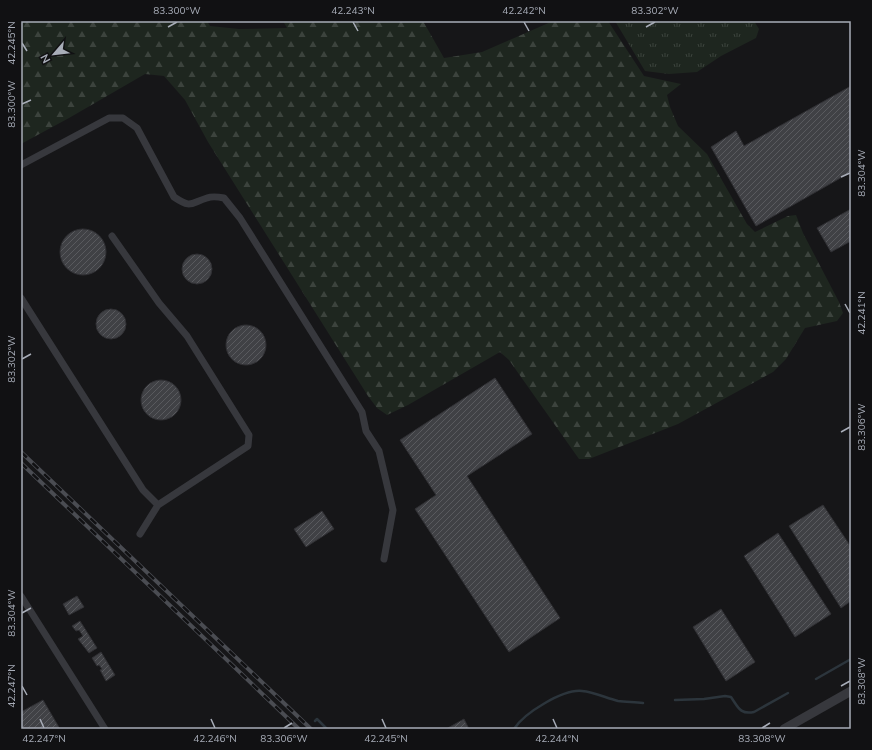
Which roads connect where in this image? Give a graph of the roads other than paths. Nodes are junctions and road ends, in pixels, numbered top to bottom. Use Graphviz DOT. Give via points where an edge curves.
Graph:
graph roads {
  1 [pos="21,166"];
  2 [pos="112,236"];
  3 [pos="21,298"];
  4 [pos="158,505"];
  5 [pos="140,534"];
  6 [pos="384,559"];
  7 [pos="21,596"];
  8 [pos="851,691"];
  9 [pos="105,729"];
  10 [pos="784,729"];
  1 -- 6 [label="street" via="109,118 122,118 137,128 174,197 184,203 193,204 209,197 224,198 240,218 362,412 366,431 379,451 392,510"];
  2 -- 4 [label="street" via="159,303 187,336 248,436 248,446"];
  3 -- 4 [label="street" via="143,490"];
  4 -- 5 [label="street"];
  7 -- 9 [label="street"];
  8 -- 10 [label="street"];
}
